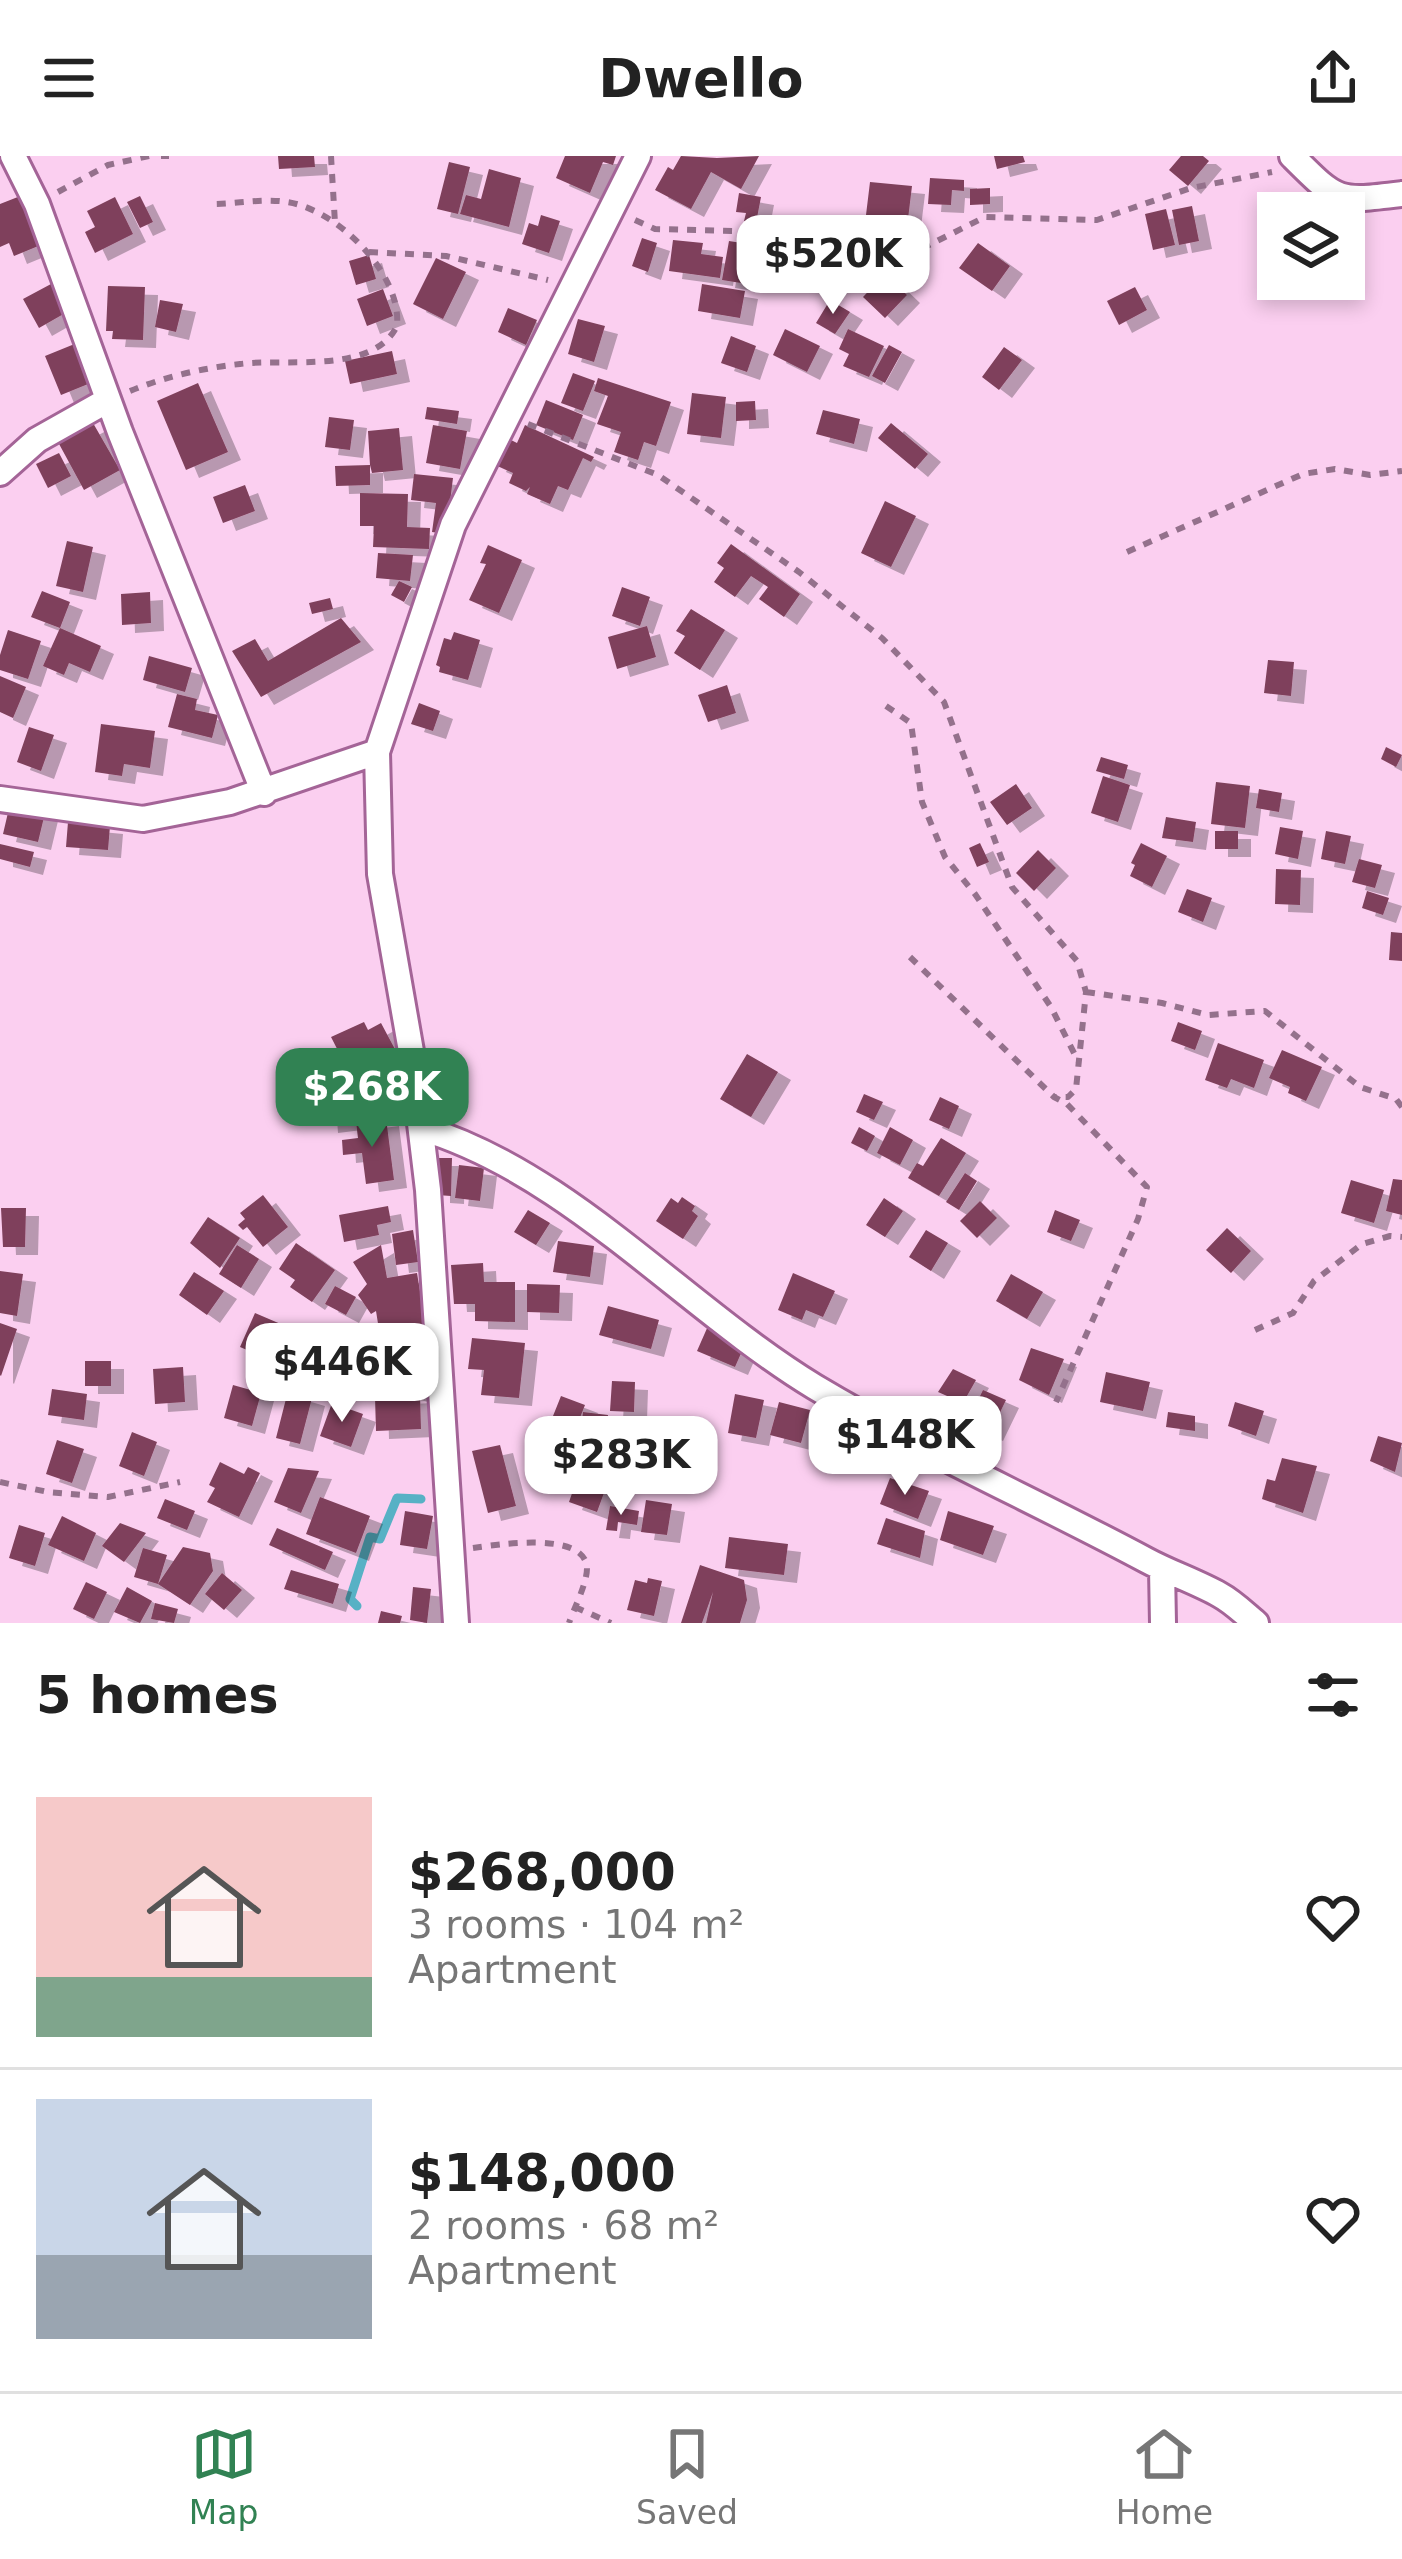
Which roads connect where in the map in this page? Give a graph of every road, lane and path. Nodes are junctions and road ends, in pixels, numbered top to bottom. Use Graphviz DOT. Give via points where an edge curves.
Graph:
graph roads {
  1 [pos="14,156"];
  2 [pos="149,156"];
  3 [pos="331,156"];
  4 [pos="638,156"];
  5 [pos="1295,159"];
  6 [pos="1402,194"];
  7 [pos="37,204"];
  8 [pos="212,204"];
  9 [pos="612,209"];
  10 [pos="335,223"];
  11 [pos="369,252"];
  12 [pos="575,286"];
  13 [pos="146,385"];
  14 [pos="108,400"];
  15 [pos="509,414"];
  16 [pos="1402,471"];
  17 [pos="0,472"];
  18 [pos="1127,552"];
  19 [pos="886,706"];
  20 [pos="377,752"];
  21 [pos="264,793"];
  22 [pos="0,799"];
  23 [pos="910,957"];
  24 [pos="1086,992"];
  25 [pos="1081,1066"];
  26 [pos="1054,1096"];
  27 [pos="1402,1107"];
  28 [pos="421,1128"];
  29 [pos="1402,1237"];
  30 [pos="1255,1330"];
  31 [pos="1056,1402"];
  32 [pos="0,1482"];
  33 [pos="180,1482"];
  34 [pos="453,1551"];
  35 [pos="1162,1569"];
  36 [pos="575,1606"];
  37 [pos="456,1623"];
  38 [pos="569,1623"];
  39 [pos="611,1623"];
  40 [pos="1163,1623"];
  41 [pos="1256,1623"];
  1 -- 7 [label="street"];
  2 -- 7 [label="path" via="91,172"];
  3 -- 10 [label="path"];
  4 -- 9 [label="street"];
  5 -- 6 [label="street" via="1344,199"];
  5 -- 9 [label="path" via="1097,220 985,217 843,280 735,231 655,229"];
  7 -- 14 [label="street"];
  8 -- 10 [label="path" via="287,202"];
  9 -- 12 [label="street"];
  10 -- 11 [label="path"];
  11 -- 12 [label="path" via="446,256"];
  11 -- 13 [label="path" via="398,316 382,346 339,360 242,363"];
  12 -- 15 [label="street"];
  14 -- 17 [label="street" via="37,440"];
  14 -- 21 [label="street"];
  15 -- 20 [label="street" via="453,525"];
  15 -- 24 [label="path" via="658,475 799,572 916,671 944,702 1012,886 1077,961"];
  16 -- 18 [label="path" via="1303,474"];
  19 -- 25 [label="path" via="910,723 922,802 945,857 1051,1007"];
  20 -- 21 [label="street"];
  20 -- 28 [label="street" via="380,874"];
  21 -- 22 [label="street" via="142,819"];
  23 -- 26 [label="path"];
  24 -- 25 [label="path"];
  24 -- 27 [label="path" via="1208,1015 1265,1011 1360,1087"];
  25 -- 26 [label="path" via="1073,1095"];
  26 -- 31 [label="path" via="1148,1187"];
  28 -- 34 [label="street"];
  28 -- 35 [label="street" via="460,1140 592,1219 810,1384"];
  29 -- 30 [label="path" via="1363,1244 1314,1281 1293,1312"];
  32 -- 33 [label="path" via="109,1497"];
  34 -- 36 [label="path" via="528,1541 569,1547 587,1568"];
  34 -- 37 [label="street"];
  35 -- 40 [label="street"];
  35 -- 41 [label="street" via="1222,1596"];
  36 -- 38 [label="path"];
  36 -- 39 [label="path"];
}
